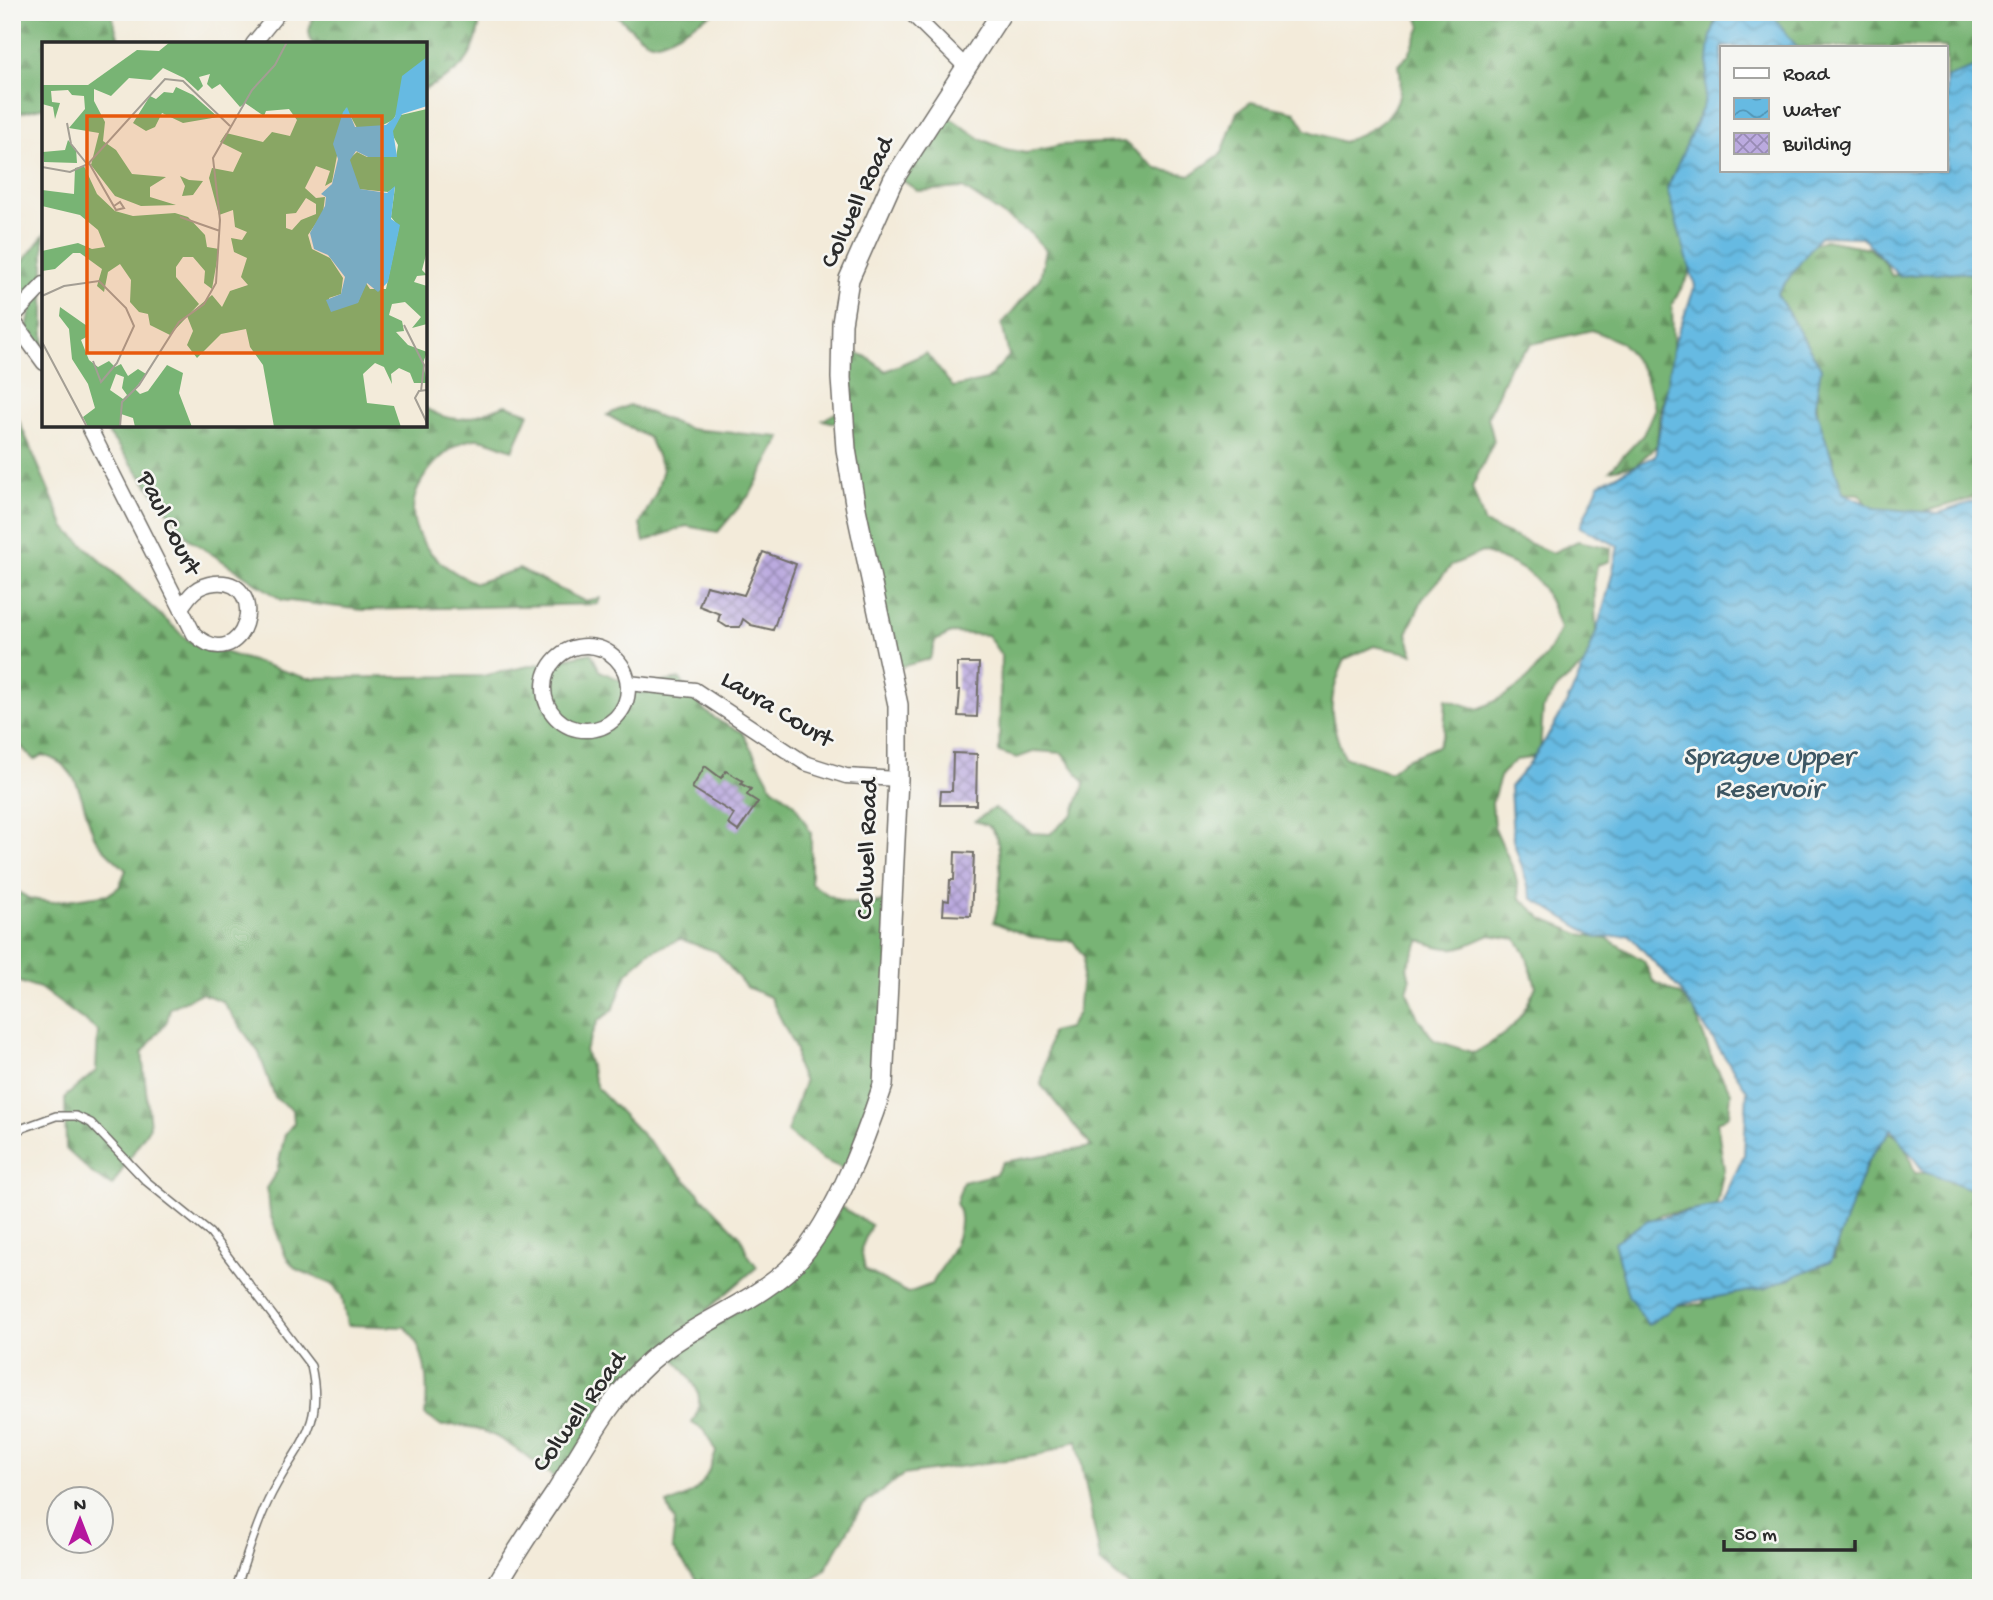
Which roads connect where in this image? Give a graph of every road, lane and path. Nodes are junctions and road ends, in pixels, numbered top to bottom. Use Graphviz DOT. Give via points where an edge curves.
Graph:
graph roads {
  1 [pos="279,12"];
  2 [pos="910,12"];
  3 [pos="1002,12"];
  4 [pos="255,42"];
  5 [pos="967,68"];
  6 [pos="42,286"];
  7 [pos="12,318"];
  8 [pos="42,360"];
  9 [pos="89,427"];
  10 [pos="181,608"];
  11 [pos="628,683"];
  12 [pos="898,779"];
  13 [pos="12,1132"];
  14 [pos="236,1588"];
  15 [pos="495,1588"];
  1 -- 4 [label="street"];
  2 -- 5 [label="street"];
  3 -- 5 [label="street, Colwell Road"];
  5 -- 12 [label="street, Colwell Road" via="893,180 849,279 842,323 846,449 898,705"];
  6 -- 7 [label="street"];
  7 -- 8 [label="street"];
  9 -- 10 [label="street, Paul Court"];
  10 -- 10 [label="street, Paul Court" via="194,635 219,646 242,634 248,610 237,589 223,583 205,584 191,592"];
  11 -- 11 [label="street" via="617,659 581,646 550,667 545,694 558,719 570,727 599,728 622,711"];
  11 -- 12 [label="street, Laura Court" via="695,690 805,762 846,776"];
  12 -- 15 [label="street, Colwell Road" via="883,1085 869,1129 839,1192 811,1245 786,1272 687,1331 621,1393"];
  13 -- 14 [label="lane" via="57,1116 76,1116 91,1123 146,1181 210,1233 311,1366 314,1423 268,1500"];
}
